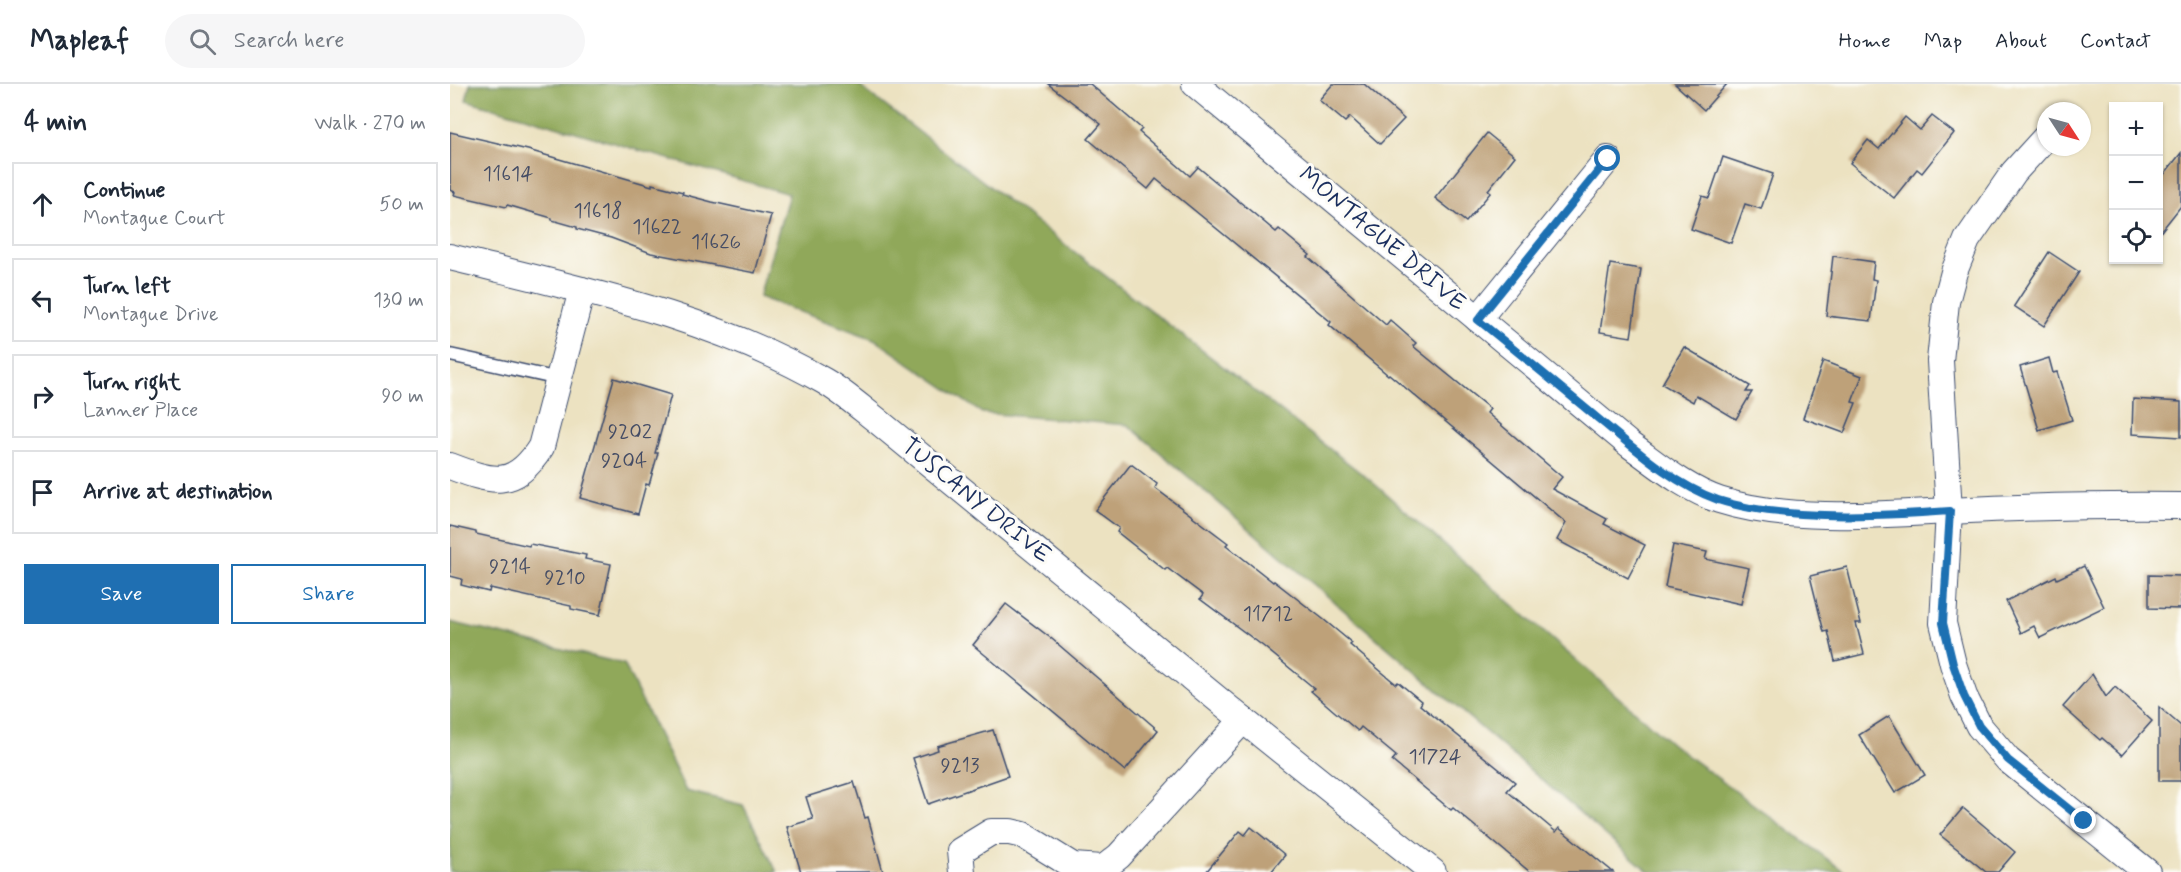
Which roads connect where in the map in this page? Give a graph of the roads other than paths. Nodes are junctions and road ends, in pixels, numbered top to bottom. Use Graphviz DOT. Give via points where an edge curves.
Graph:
graph roads {
  1 [pos="1195,84"];
  2 [pos="2037,147"];
  3 [pos="1608,159"];
  4 [pos="450,257"];
  5 [pos="582,290"];
  6 [pos="1478,320"];
  7 [pos="450,355"];
  8 [pos="559,379"];
  9 [pos="450,466"];
  10 [pos="2181,506"];
  11 [pos="1950,511"];
  12 [pos="1243,720"];
  13 [pos="1101,870"];
  14 [pos="962,872"];
  15 [pos="1433,872"];
  16 [pos="2147,872"];
  1 -- 6 [label="street, MONTAGUE DRIVE"];
  2 -- 11 [label="street" via="2014,172 1967,240 1946,302 1940,361"];
  3 -- 6 [label="street"];
  4 -- 5 [label="street, TUSCANY DRIVE"];
  5 -- 8 [label="street"];
  5 -- 12 [label="street, TUSCANY DRIVE" via="714,329 826,383"];
  6 -- 11 [label="street, MONTAGUE DRIVE" via="1630,445 1679,480 1717,499 1755,509 1811,513 1901,515"];
  7 -- 8 [label="lane"];
  8 -- 9 [label="street" via="541,447 530,464 518,473 490,479"];
  10 -- 11 [label="street, MONTAGUE DRIVE"];
  11 -- 16 [label="street" via="1943,623 1964,696 1979,726 2008,760"];
  12 -- 13 [label="street" via="1119,856"];
  12 -- 15 [label="street, TUSCANY DRIVE"];
  13 -- 14 [label="street" via="1073,866 1023,835 991,832 960,851"];
}
